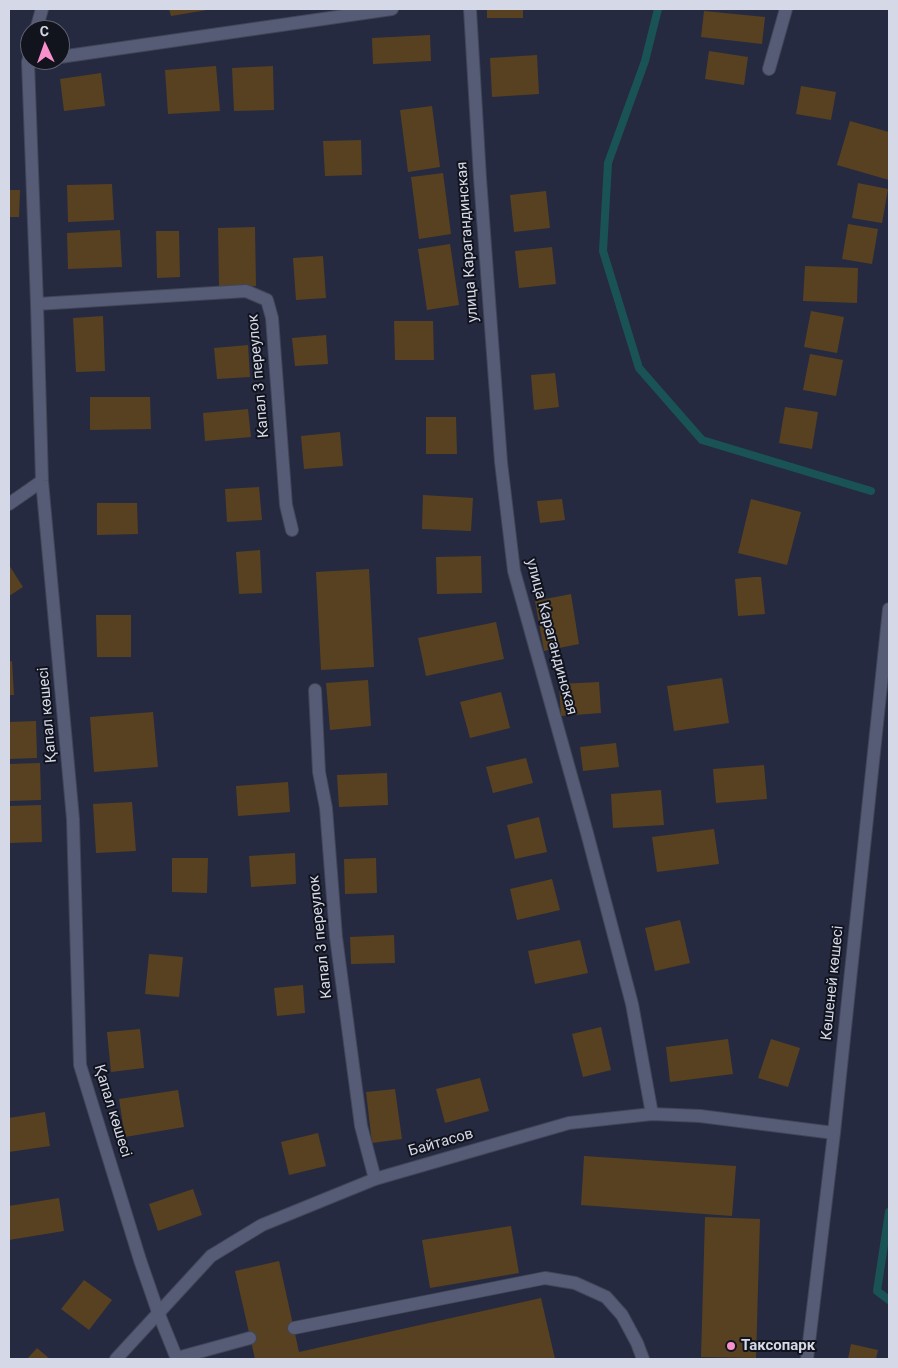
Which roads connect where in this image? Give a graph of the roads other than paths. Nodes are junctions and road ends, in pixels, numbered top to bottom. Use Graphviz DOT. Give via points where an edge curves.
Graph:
graph roads {
  1 [pos="392,9"];
  2 [pos="470,9"];
  3 [pos="786,9"];
  4 [pos="70,56"];
  5 [pos="769,69"];
  6 [pos="32,70"];
  7 [pos="37,304"];
  8 [pos="42,481"];
  9 [pos="9,504"];
  10 [pos="292,530"];
  11 [pos="889,609"];
  12 [pos="315,690"];
  13 [pos="652,1114"];
  14 [pos="834,1133"];
  15 [pos="375,1180"];
  16 [pos="158,1312"];
  17 [pos="294,1328"];
  18 [pos="250,1338"];
  19 [pos="116,1359"];
  20 [pos="177,1359"];
  21 [pos="643,1359"];
  22 [pos="806,1359"];
  1 -- 4 [label="street"];
  2 -- 13 [label="street, улица Карагандинская" via="501,462 514,571 632,1004"];
  3 -- 5 [label="street"];
  6 -- 7 [label="street, Қапал көшесі"];
  7 -- 8 [label="street, Қапал көшесі"];
  7 -- 10 [label="street, Капал 3 переулок" via="246,291 266,300 272,318 286,505"];
  8 -- 9 [label="street"];
  8 -- 16 [label="street, Қапал көшесі" via="73,819 80,1065"];
  11 -- 14 [label="street, Көшеней көшесі"];
  12 -- 15 [label="street, Капал 3 переулок" via="319,772 326,808 336,937 360,1126"];
  13 -- 14 [label="street, Байтасов" via="700,1116"];
  13 -- 15 [label="street, Байтасов" via="569,1123"];
  14 -- 22 [label="street, Көшеней көшесі"];
  15 -- 16 [label="street, Байтасов" via="262,1225 211,1256"];
  16 -- 19 [label="street, Байтасов"];
  16 -- 20 [label="street, Қапал көшесі"];
  17 -- 21 [label="street" via="545,1278 575,1283 606,1297 622,1314"];
  18 -- 20 [label="street"];
}
